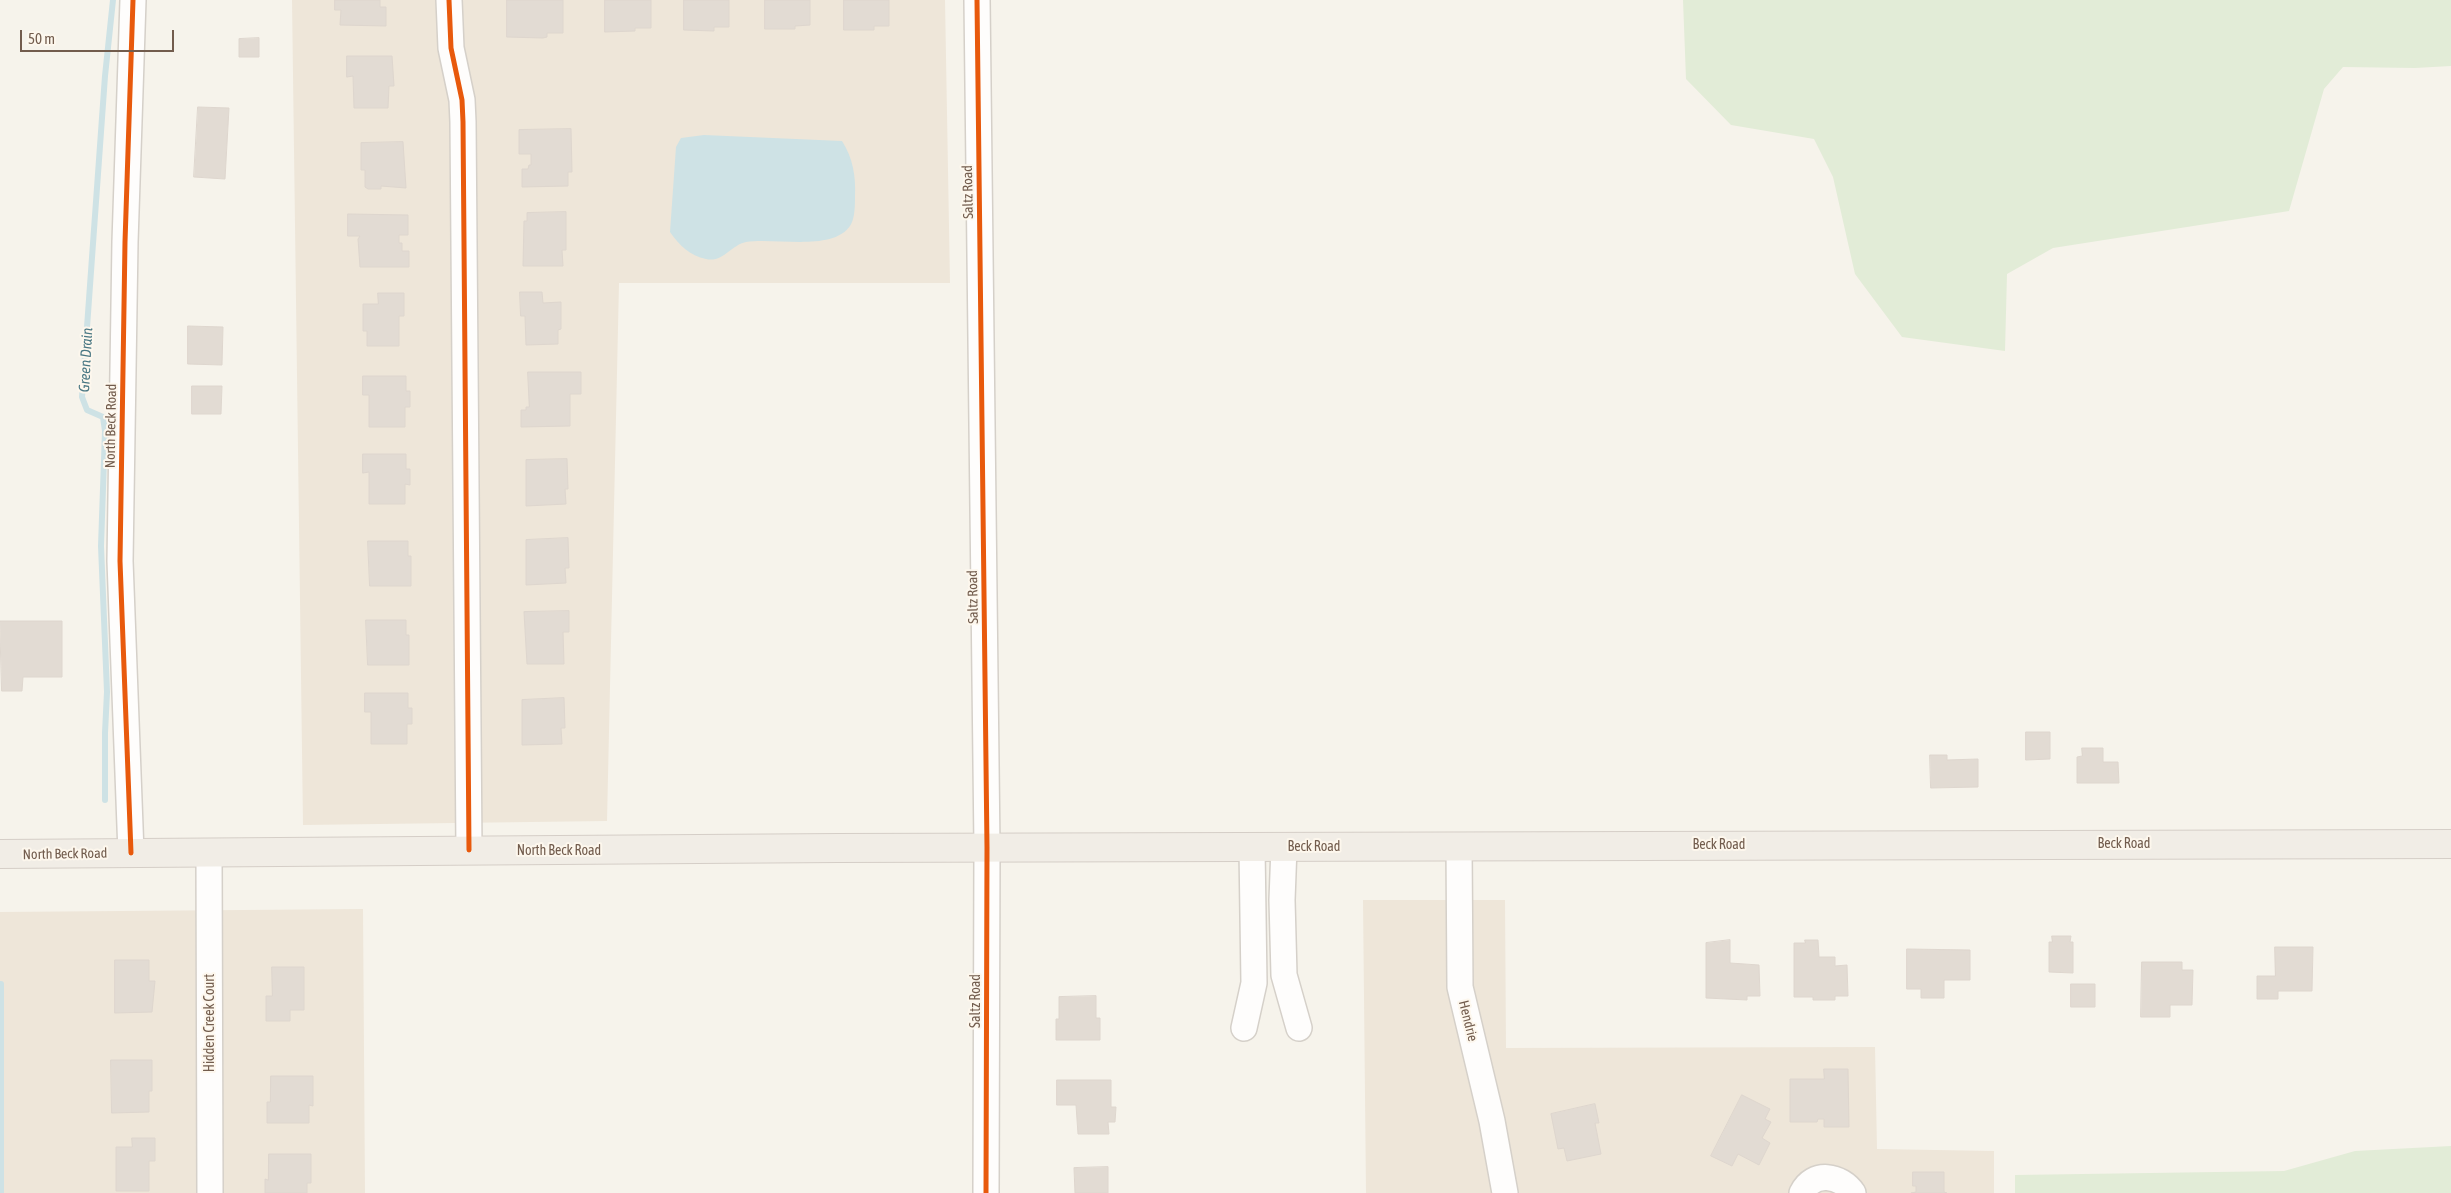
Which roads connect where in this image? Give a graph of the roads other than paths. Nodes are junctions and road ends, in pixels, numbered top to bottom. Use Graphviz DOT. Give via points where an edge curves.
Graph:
graph roads {
  1 [pos="133,0"];
  2 [pos="449,0"];
  3 [pos="977,0"];
  4 [pos="2451,844"];
  5 [pos="1459,846"];
  6 [pos="987,848"];
  7 [pos="1252,848"];
  8 [pos="1284,848"];
  9 [pos="470,850"];
  10 [pos="130,853"];
  11 [pos="209,853"];
  12 [pos="0,854"];
  13 [pos="1244,1028"];
  14 [pos="1300,1028"];
  15 [pos="210,1193"];
  16 [pos="986,1193"];
  17 [pos="1505,1193"];
  18 [pos="1802,1193"];
  19 [pos="1853,1193"];
  1 -- 10 [label="street, North Beck Road" via="120,561"];
  2 -- 9 [label="street" via="451,48 462,100 463,122"];
  3 -- 6 [label="street, Saltz Road"];
  4 -- 5 [label="main road, Beck Road"];
  5 -- 8 [label="main road, Beck Road"];
  5 -- 17 [label="street, Hendrie" via="1460,987 1492,1121"];
  6 -- 7 [label="main road, Beck Road"];
  6 -- 9 [label="main road, North Beck Road"];
  6 -- 16 [label="street, Saltz Road"];
  7 -- 8 [label="main road, Beck Road"];
  7 -- 13 [label="street" via="1254,983"];
  8 -- 14 [label="street" via="1284,975"];
  9 -- 11 [label="main road, North Beck Road"];
  10 -- 11 [label="main road, North Beck Road"];
  10 -- 12 [label="main road, North Beck Road"];
  11 -- 15 [label="street, Hidden Creek Court"];
  18 -- 19 [label="street" via="1814,1180 1830,1177 1847,1185"];
}
